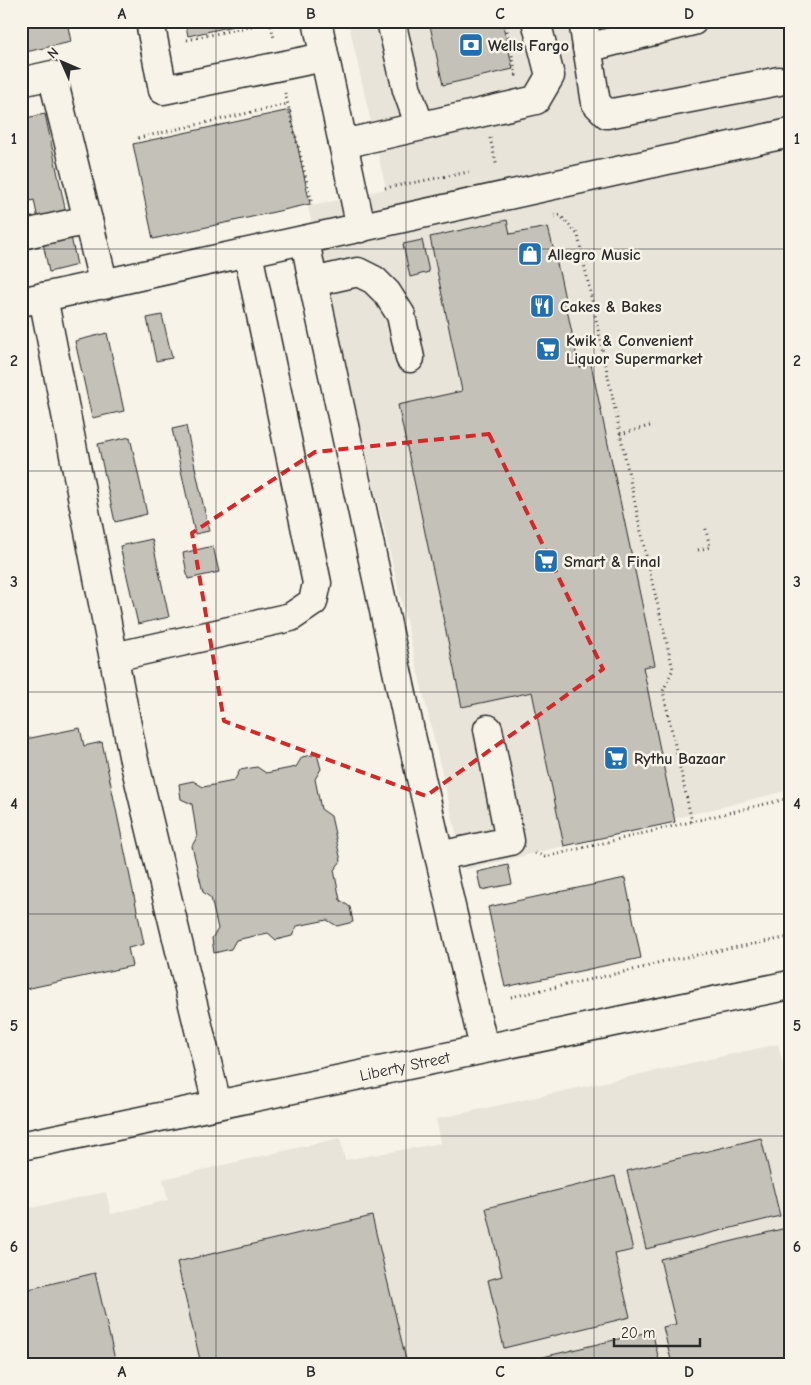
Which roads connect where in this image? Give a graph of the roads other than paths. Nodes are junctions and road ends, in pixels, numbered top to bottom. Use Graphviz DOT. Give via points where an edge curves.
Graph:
graph roads {
  1 [pos="317,21"];
  2 [pos="391,21"];
  3 [pos="536,21"];
  4 [pos="582,21"];
  5 [pos="693,21"];
  6 [pos="151,26"];
  7 [pos="587,48"];
  8 [pos="324,57"];
  9 [pos="782,74"];
  10 [pos="21,82"];
  11 [pos="420,126"];
  12 [pos="790,134"];
  13 [pos="343,144"];
  14 [pos="88,220"];
  15 [pos="307,227"];
  16 [pos="361,228"];
  17 [pos="21,235"];
  18 [pos="248,253"];
  19 [pos="314,282"];
  20 [pos="104,285"];
  21 [pos="32,300"];
  22 [pos="410,358"];
  23 [pos="114,657"];
  24 [pos="488,729"];
  25 [pos="439,856"];
  26 [pos="790,984"];
  27 [pos="484,1048"];
  28 [pos="217,1104"];
  29 [pos="21,1146"];
  1 -- 8 [label="street"];
  2 -- 11 [label="street" via="407,90"];
  3 -- 11 [label="street" via="550,76 536,100"];
  4 -- 7 [label="street"];
  5 -- 7 [label="street"];
  6 -- 8 [label="street" via="163,90"];
  7 -- 9 [label="street" via="596,103 606,114"];
  8 -- 13 [label="street"];
  10 -- 14 [label="street" via="52,75"];
  11 -- 13 [label="street"];
  12 -- 16 [label="street"];
  13 -- 16 [label="street"];
  14 -- 17 [label="street"];
  14 -- 20 [label="street"];
  15 -- 16 [label="street"];
  15 -- 18 [label="street"];
  15 -- 19 [label="street"];
  18 -- 20 [label="street"];
  18 -- 23 [label="street" via="317,583 313,602 291,617"];
  19 -- 22 [label="street" via="358,272 374,280 388,293 401,315"];
  19 -- 25 [label="street"];
  20 -- 21 [label="street"];
  21 -- 23 [label="street"];
  23 -- 28 [label="street" via="134,756"];
  24 -- 25 [label="street" via="510,842"];
  25 -- 27 [label="street"];
  26 -- 27 [label="street, Liberty Street"];
  27 -- 28 [label="street, Liberty Street"];
  28 -- 29 [label="street, Liberty Street"];
}
